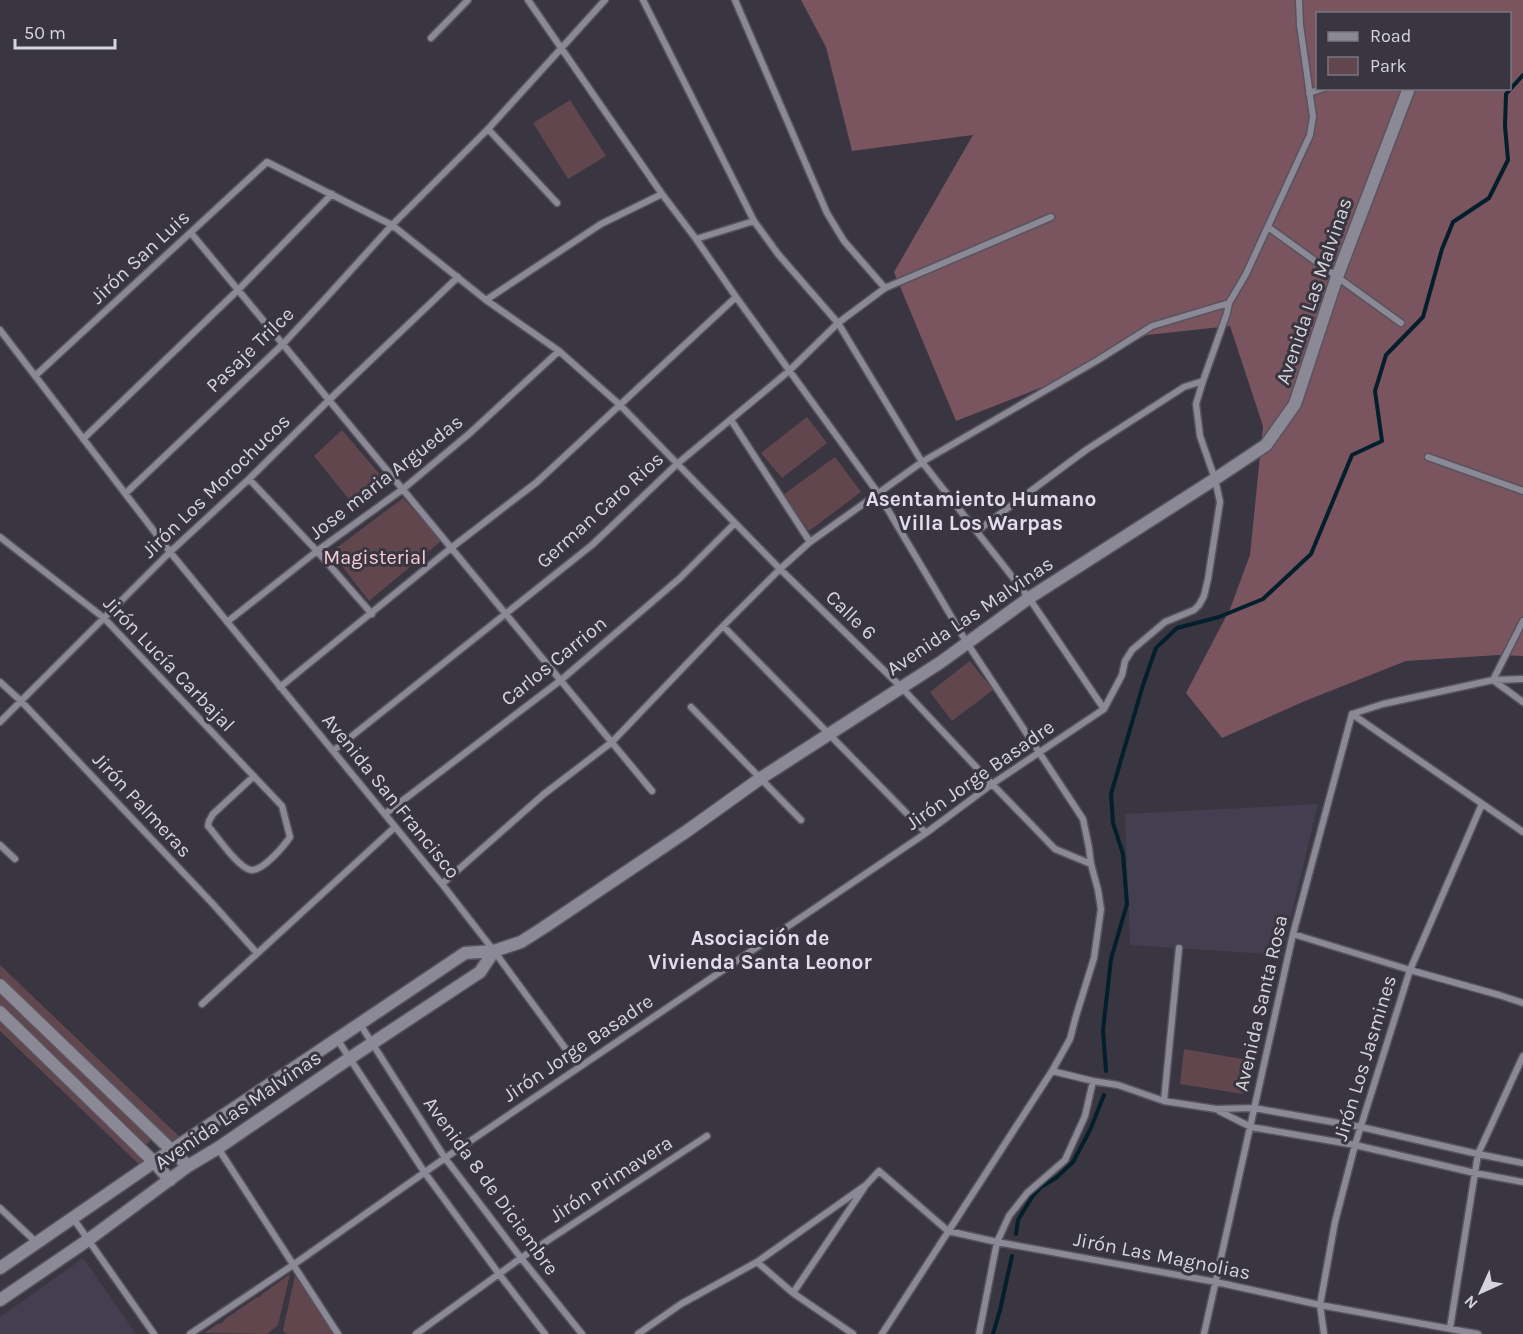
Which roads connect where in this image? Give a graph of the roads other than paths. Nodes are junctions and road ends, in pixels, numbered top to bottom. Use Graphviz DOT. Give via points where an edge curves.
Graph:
graph roads {
  1 [pos="468,0"];
  2 [pos="528,0"];
  3 [pos="606,0"];
  4 [pos="643,0"];
  5 [pos="735,0"];
  6 [pos="1299,0"];
  7 [pos="431,38"];
  8 [pos="561,48"];
  9 [pos="1318,90"];
  10 [pos="1408,90"];
  11 [pos="1309,93"];
  12 [pos="488,129"];
  13 [pos="267,162"];
  14 [pos="332,194"];
  15 [pos="662,194"];
  16 [pos="557,203"];
  17 [pos="1051,217"];
  18 [pos="754,221"];
  19 [pos="392,225"];
  20 [pos="1268,227"];
  21 [pos="191,233"];
  22 [pos="696,239"];
  23 [pos="1337,277"];
  24 [pos="458,278"];
  25 [pos="885,288"];
  26 [pos="238,290"];
  27 [pos="736,297"];
  28 [pos="486,300"];
  29 [pos="1229,303"];
  30 [pos="838,323"];
  31 [pos="1401,323"];
  32 [pos="0,330"];
  33 [pos="283,344"];
  34 [pos="559,351"];
  35 [pos="789,371"];
  36 [pos="35,376"];
  37 [pos="1203,381"];
  38 [pos="329,400"];
  39 [pos="620,405"];
  40 [pos="731,420"];
  41 [pos="83,439"];
  42 [pos="1428,457"];
  43 [pos="922,462"];
  44 [pos="677,464"];
  45 [pos="249,479"];
  46 [pos="1215,479"];
  47 [pos="403,489"];
  48 [pos="1523,491"];
  49 [pos="126,493"];
  50 [pos="878,493"];
  51 [pos="735,523"];
  52 [pos="977,531"];
  53 [pos="0,537"];
  54 [pos="810,542"];
  55 [pos="452,548"];
  56 [pos="317,551"];
  57 [pos="170,552"];
  58 [pos="780,569"];
  59 [pos="1029,598"];
  60 [pos="372,614"];
  61 [pos="506,614"];
  62 [pos="104,618"];
  63 [pos="1523,621"];
  64 [pos="227,622"];
  65 [pos="723,626"];
  66 [pos="967,643"];
  67 [pos="1523,679"];
  68 [pos="561,680"];
  69 [pos="1493,680"];
  70 [pos="0,682"];
  71 [pos="280,687"];
  72 [pos="901,687"];
  73 [pos="21,701"];
  74 [pos="1523,702"];
  75 [pos="691,707"];
  76 [pos="1104,709"];
  77 [pos="1352,714"];
  78 [pos="0,722"];
  79 [pos="830,734"];
  80 [pos="612,742"];
  81 [pos="333,751"];
  82 [pos="1038,753"];
  83 [pos="254,776"];
  84 [pos="761,778"];
  85 [pos="992,784"];
  86 [pos="652,791"];
  87 [pos="1482,804"];
  88 [pos="385,814"];
  89 [pos="801,820"];
  90 [pos="395,827"];
  91 [pos="1523,832"];
  92 [pos="926,833"];
  93 [pos="0,844"];
  94 [pos="15,859"];
  95 [pos="1090,864"];
  96 [pos="442,884"];
  97 [pos="1293,934"];
  98 [pos="1179,948"];
  99 [pos="494,951"];
  100 [pos="257,953"];
  101 [pos="1410,970"];
  102 [pos="0,984"];
  103 [pos="1523,1003"];
  104 [pos="202,1004"];
  105 [pos="0,1012"];
  106 [pos="360,1024"];
  107 [pos="337,1038"];
  108 [pos="372,1044"];
  109 [pos="1523,1056"];
  110 [pos="350,1058"];
  111 [pos="579,1067"];
  112 [pos="1052,1071"];
  113 [pos="1093,1081"];
  114 [pos="1164,1101"];
  115 [pos="1254,1108"];
  116 [pos="1216,1109"];
  117 [pos="1251,1126"];
  118 [pos="1361,1127"];
  119 [pos="707,1136"];
  120 [pos="1355,1145"];
  121 [pos="218,1148"];
  122 [pos="171,1150"];
  123 [pos="1478,1154"];
  124 [pos="445,1158"];
  125 [pos="154,1162"];
  126 [pos="1523,1163"];
  127 [pos="188,1166"];
  128 [pos="425,1173"];
  129 [pos="1475,1173"];
  130 [pos="170,1180"];
  131 [pos="1523,1182"];
  132 [pos="866,1185"];
  133 [pos="0,1208"];
  134 [pos="74,1218"];
  135 [pos="948,1231"];
  136 [pos="88,1240"];
  137 [pos="997,1242"];
  138 [pos="37,1244"];
  139 [pos="521,1258"];
  140 [pos="757,1262"];
  141 [pos="292,1265"];
  142 [pos="0,1268"];
  143 [pos="499,1274"];
  144 [pos="1216,1282"];
  145 [pos="793,1293"];
  146 [pos="0,1300"];
  147 [pos="1320,1305"];
  148 [pos="1450,1328"];
  149 [pos="154,1334"];
  150 [pos="190,1334"];
  151 [pos="338,1334"];
  152 [pos="416,1334"];
  153 [pos="545,1334"];
  154 [pos="582,1334"];
  155 [pos="638,1334"];
  156 [pos="853,1334"];
  157 [pos="882,1334"];
  158 [pos="979,1334"];
  159 [pos="1204,1334"];
  160 [pos="1324,1334"];
  161 [pos="1478,1334"];
  1 -- 7 [label="street"];
  2 -- 8 [label="street"];
  3 -- 8 [label="street, Pasaje Trilce"];
  4 -- 18 [label="street"];
  5 -- 25 [label="street" via="827,213 844,241"];
  6 -- 11 [label="street"];
  8 -- 12 [label="street, Pasaje Trilce"];
  8 -- 15 [label="street"];
  9 -- 11 [label="street"];
  10 -- 23 [label="street, Avenida Las Malvinas"];
  11 -- 20 [label="street" via="1313,117 1310,135"];
  12 -- 16 [label="street"];
  12 -- 19 [label="street, Pasaje Trilce"];
  13 -- 14 [label="street, Calle 6"];
  13 -- 21 [label="street, Jirón San Luis"];
  14 -- 19 [label="street, Calle 6"];
  14 -- 26 [label="street"];
  15 -- 22 [label="street"];
  15 -- 28 [label="street" via="601,224"];
  17 -- 25 [label="street, German Caro Rios"];
  18 -- 22 [label="street"];
  18 -- 30 [label="street"];
  19 -- 24 [label="street, Calle 6"];
  19 -- 33 [label="street, Pasaje Trilce"];
  20 -- 23 [label="street"];
  20 -- 29 [label="street"];
  21 -- 26 [label="street"];
  21 -- 36 [label="street, Jirón San Luis"];
  22 -- 27 [label="street"];
  23 -- 31 [label="street"];
  23 -- 46 [label="street, Avenida Las Malvinas" via="1295,404 1266,445"];
  24 -- 28 [label="street, Calle 6"];
  24 -- 38 [label="street, Jirón Los Morochucos"];
  25 -- 30 [label="street, German Caro Rios"];
  26 -- 33 [label="street"];
  26 -- 41 [label="street"];
  27 -- 35 [label="street"];
  27 -- 39 [label="street"];
  28 -- 34 [label="street, Calle 6"];
  29 -- 37 [label="street"];
  29 -- 43 [label="street" via="1152,326"];
  30 -- 35 [label="street, German Caro Rios"];
  30 -- 43 [label="street"];
  32 -- 36 [label="street, Avenida San Francisco"];
  33 -- 38 [label="street"];
  33 -- 49 [label="street, Pasaje Trilce"];
  34 -- 39 [label="street, Calle 6"];
  34 -- 47 [label="street, Jose maria Arguedas"];
  35 -- 40 [label="street, German Caro Rios"];
  35 -- 50 [label="street"];
  36 -- 41 [label="street, Avenida San Francisco"];
  37 -- 46 [label="street" via="1196,404 1200,436"];
  37 -- 52 [label="street" via="1184,387 1086,450"];
  38 -- 45 [label="street, Jirón Los Morochucos"];
  38 -- 47 [label="street"];
  39 -- 44 [label="street, Calle 6"];
  39 -- 55 [label="street" via="537,482"];
  40 -- 44 [label="street, German Caro Rios"];
  40 -- 54 [label="street"];
  41 -- 49 [label="street, Avenida San Francisco"];
  42 -- 48 [label="street"];
  43 -- 50 [label="street"];
  43 -- 52 [label="street"];
  44 -- 51 [label="street, Calle 6"];
  44 -- 61 [label="street, German Caro Rios" via="592,545"];
  45 -- 56 [label="street"];
  45 -- 57 [label="street, Jirón Los Morochucos"];
  46 -- 59 [label="street, Avenida Las Malvinas"];
  46 -- 76 [label="street" via="1220,502 1204,596 1194,610 1165,622 1132,650"];
  47 -- 55 [label="street"];
  47 -- 56 [label="street, Jose maria Arguedas"];
  49 -- 57 [label="street, Avenida San Francisco"];
  50 -- 54 [label="street"];
  50 -- 66 [label="street"];
  51 -- 58 [label="street, Calle 6"];
  51 -- 68 [label="street, Carlos Carrion" via="680,578"];
  52 -- 59 [label="street"];
  53 -- 62 [label="street, Jirón Lucía Carbajal"];
  54 -- 58 [label="street"];
  55 -- 60 [label="street"];
  55 -- 61 [label="street"];
  56 -- 60 [label="street"];
  56 -- 64 [label="street, Jose maria Arguedas"];
  57 -- 62 [label="street, Jirón Los Morochucos"];
  57 -- 64 [label="street, Avenida San Francisco"];
  58 -- 65 [label="street"];
  58 -- 72 [label="street, Calle 6"];
  59 -- 66 [label="street, Avenida Las Malvinas"];
  59 -- 76 [label="street"];
  60 -- 71 [label="street"];
  61 -- 68 [label="street"];
  61 -- 81 [label="street, German Caro Rios"];
  62 -- 73 [label="street, Jirón Los Morochucos"];
  62 -- 83 [label="street, Jirón Lucía Carbajal"];
  63 -- 69 [label="street"];
  64 -- 71 [label="street, Avenida San Francisco"];
  65 -- 79 [label="street"];
  65 -- 80 [label="street"];
  66 -- 72 [label="street, Avenida Las Malvinas"];
  66 -- 82 [label="street"];
  67 -- 69 [label="street"];
  68 -- 80 [label="street"];
  68 -- 88 [label="street, Carlos Carrion"];
  69 -- 74 [label="street"];
  69 -- 77 [label="street"];
  70 -- 73 [label="street, Jirón Palmeras"];
  71 -- 81 [label="street, Avenida San Francisco"];
  72 -- 79 [label="street, Avenida Las Malvinas"];
  72 -- 85 [label="street, Calle 6"];
  73 -- 78 [label="street, Jirón Los Morochucos"];
  73 -- 100 [label="street, Jirón Palmeras"];
  75 -- 84 [label="street"];
  76 -- 82 [label="street, Jirón Jorge Basadre"];
  77 -- 87 [label="street"];
  77 -- 97 [label="street, Avenida Santa Rosa"];
  79 -- 84 [label="street, Avenida Las Malvinas"];
  79 -- 92 [label="street"];
  80 -- 86 [label="street"];
  80 -- 96 [label="street" via="544,794"];
  81 -- 88 [label="street, Avenida San Francisco"];
  82 -- 85 [label="street, Jirón Jorge Basadre"];
  82 -- 95 [label="street" via="1083,819"];
  83 -- 83 [label="street, Jirón Lucía Carbajal" via="208,821 238,862 249,870 258,869 290,837 282,806"];
  84 -- 89 [label="street"];
  84 -- 99 [label="street, Avenida Las Malvinas" via="543,928 521,942"];
  85 -- 92 [label="street, Jirón Jorge Basadre"];
  85 -- 95 [label="street, Calle 6" via="1055,849"];
  87 -- 91 [label="street"];
  87 -- 101 [label="street, Jirón Los Jasmines"];
  88 -- 90 [label="street, Avenida San Francisco"];
  90 -- 96 [label="street, Avenida San Francisco"];
  90 -- 100 [label="street"];
  92 -- 111 [label="street, Jirón Jorge Basadre"];
  93 -- 94 [label="street"];
  95 -- 112 [label="street" via="1101,909 1094,958 1070,1039"];
  96 -- 99 [label="street, Avenida San Francisco"];
  97 -- 101 [label="street"];
  97 -- 115 [label="street, Avenida Santa Rosa"];
  98 -- 114 [label="street"];
  99 -- 106 [label="street, Avenida Las Malvinas" via="465,953"];
  99 -- 108 [label="street, Avenida Las Malvinas" via="480,972"];
  99 -- 111 [label="street, Avenida San Francisco"];
  100 -- 104 [label="street"];
  101 -- 103 [label="street"];
  101 -- 118 [label="street, Jirón Los Jasmines"];
  102 -- 122 [label="street"];
  105 -- 125 [label="street"];
  106 -- 107 [label="street, Avenida Las Malvinas"];
  106 -- 108 [label="street, Avenida 8 de Diciembre"];
  107 -- 110 [label="street"];
  107 -- 122 [label="street, Avenida Las Malvinas"];
  108 -- 110 [label="street, Avenida Las Malvinas"];
  108 -- 124 [label="street, Avenida 8 de Diciembre"];
  109 -- 123 [label="street"];
  110 -- 121 [label="street, Avenida Las Malvinas"];
  110 -- 128 [label="street"];
  111 -- 124 [label="street, Jirón Jorge Basadre"];
  112 -- 113 [label="street"];
  112 -- 135 [label="street"];
  113 -- 114 [label="street"];
  113 -- 137 [label="street" via="1085,1116 1065,1160 1027,1193 1009,1216"];
  114 -- 116 [label="street"];
  115 -- 116 [label="street"];
  115 -- 117 [label="street, Avenida Santa Rosa"];
  115 -- 118 [label="street"];
  116 -- 117 [label="street"];
  117 -- 120 [label="street"];
  117 -- 144 [label="street, Avenida Santa Rosa"];
  118 -- 120 [label="street, Jirón Los Jasmines"];
  118 -- 123 [label="street"];
  119 -- 139 [label="street, Jirón Primavera"];
  120 -- 129 [label="street"];
  120 -- 147 [label="street, Jirón Los Jasmines" via="1335,1222"];
  121 -- 127 [label="street, Avenida Las Malvinas"];
  121 -- 141 [label="street"];
  122 -- 125 [label="street, Avenida Las Malvinas"];
  122 -- 127 [label="street"];
  123 -- 126 [label="street"];
  123 -- 129 [label="street"];
  124 -- 128 [label="street, Jirón Jorge Basadre"];
  124 -- 139 [label="street, Avenida 8 de Diciembre"];
  125 -- 130 [label="street"];
  125 -- 134 [label="street, Avenida Las Malvinas"];
  127 -- 130 [label="street, Avenida Las Malvinas"];
  128 -- 141 [label="street, Jirón Jorge Basadre"];
  128 -- 143 [label="street"];
  129 -- 131 [label="street"];
  129 -- 148 [label="street"];
  130 -- 136 [label="street, Avenida Las Malvinas"];
  132 -- 135 [label="street, Jirón Las Magnolias" via="879,1171"];
  132 -- 140 [label="street"];
  132 -- 145 [label="street"];
  133 -- 138 [label="street"];
  134 -- 136 [label="street"];
  134 -- 138 [label="street, Avenida Las Malvinas"];
  135 -- 137 [label="street, Jirón Las Magnolias"];
  135 -- 157 [label="street"];
  136 -- 146 [label="street, Avenida Las Malvinas"];
  136 -- 149 [label="street"];
  137 -- 144 [label="street, Jirón Las Magnolias"];
  137 -- 158 [label="street"];
  138 -- 142 [label="street, Avenida Las Malvinas"];
  139 -- 143 [label="street, Jirón Primavera"];
  139 -- 154 [label="street, Avenida 8 de Diciembre"];
  140 -- 145 [label="street"];
  140 -- 155 [label="street" via="681,1304"];
  141 -- 150 [label="street, Jirón Jorge Basadre"];
  141 -- 151 [label="street"];
  143 -- 152 [label="street, Jirón Primavera"];
  143 -- 153 [label="street"];
  144 -- 147 [label="street, Jirón Las Magnolias"];
  144 -- 159 [label="street, Avenida Santa Rosa"];
  145 -- 156 [label="street"];
  147 -- 148 [label="street, Jirón Las Magnolias"];
  147 -- 160 [label="street, Jirón Los Jasmines"];
  148 -- 161 [label="street, Jirón Las Magnolias"];
}
